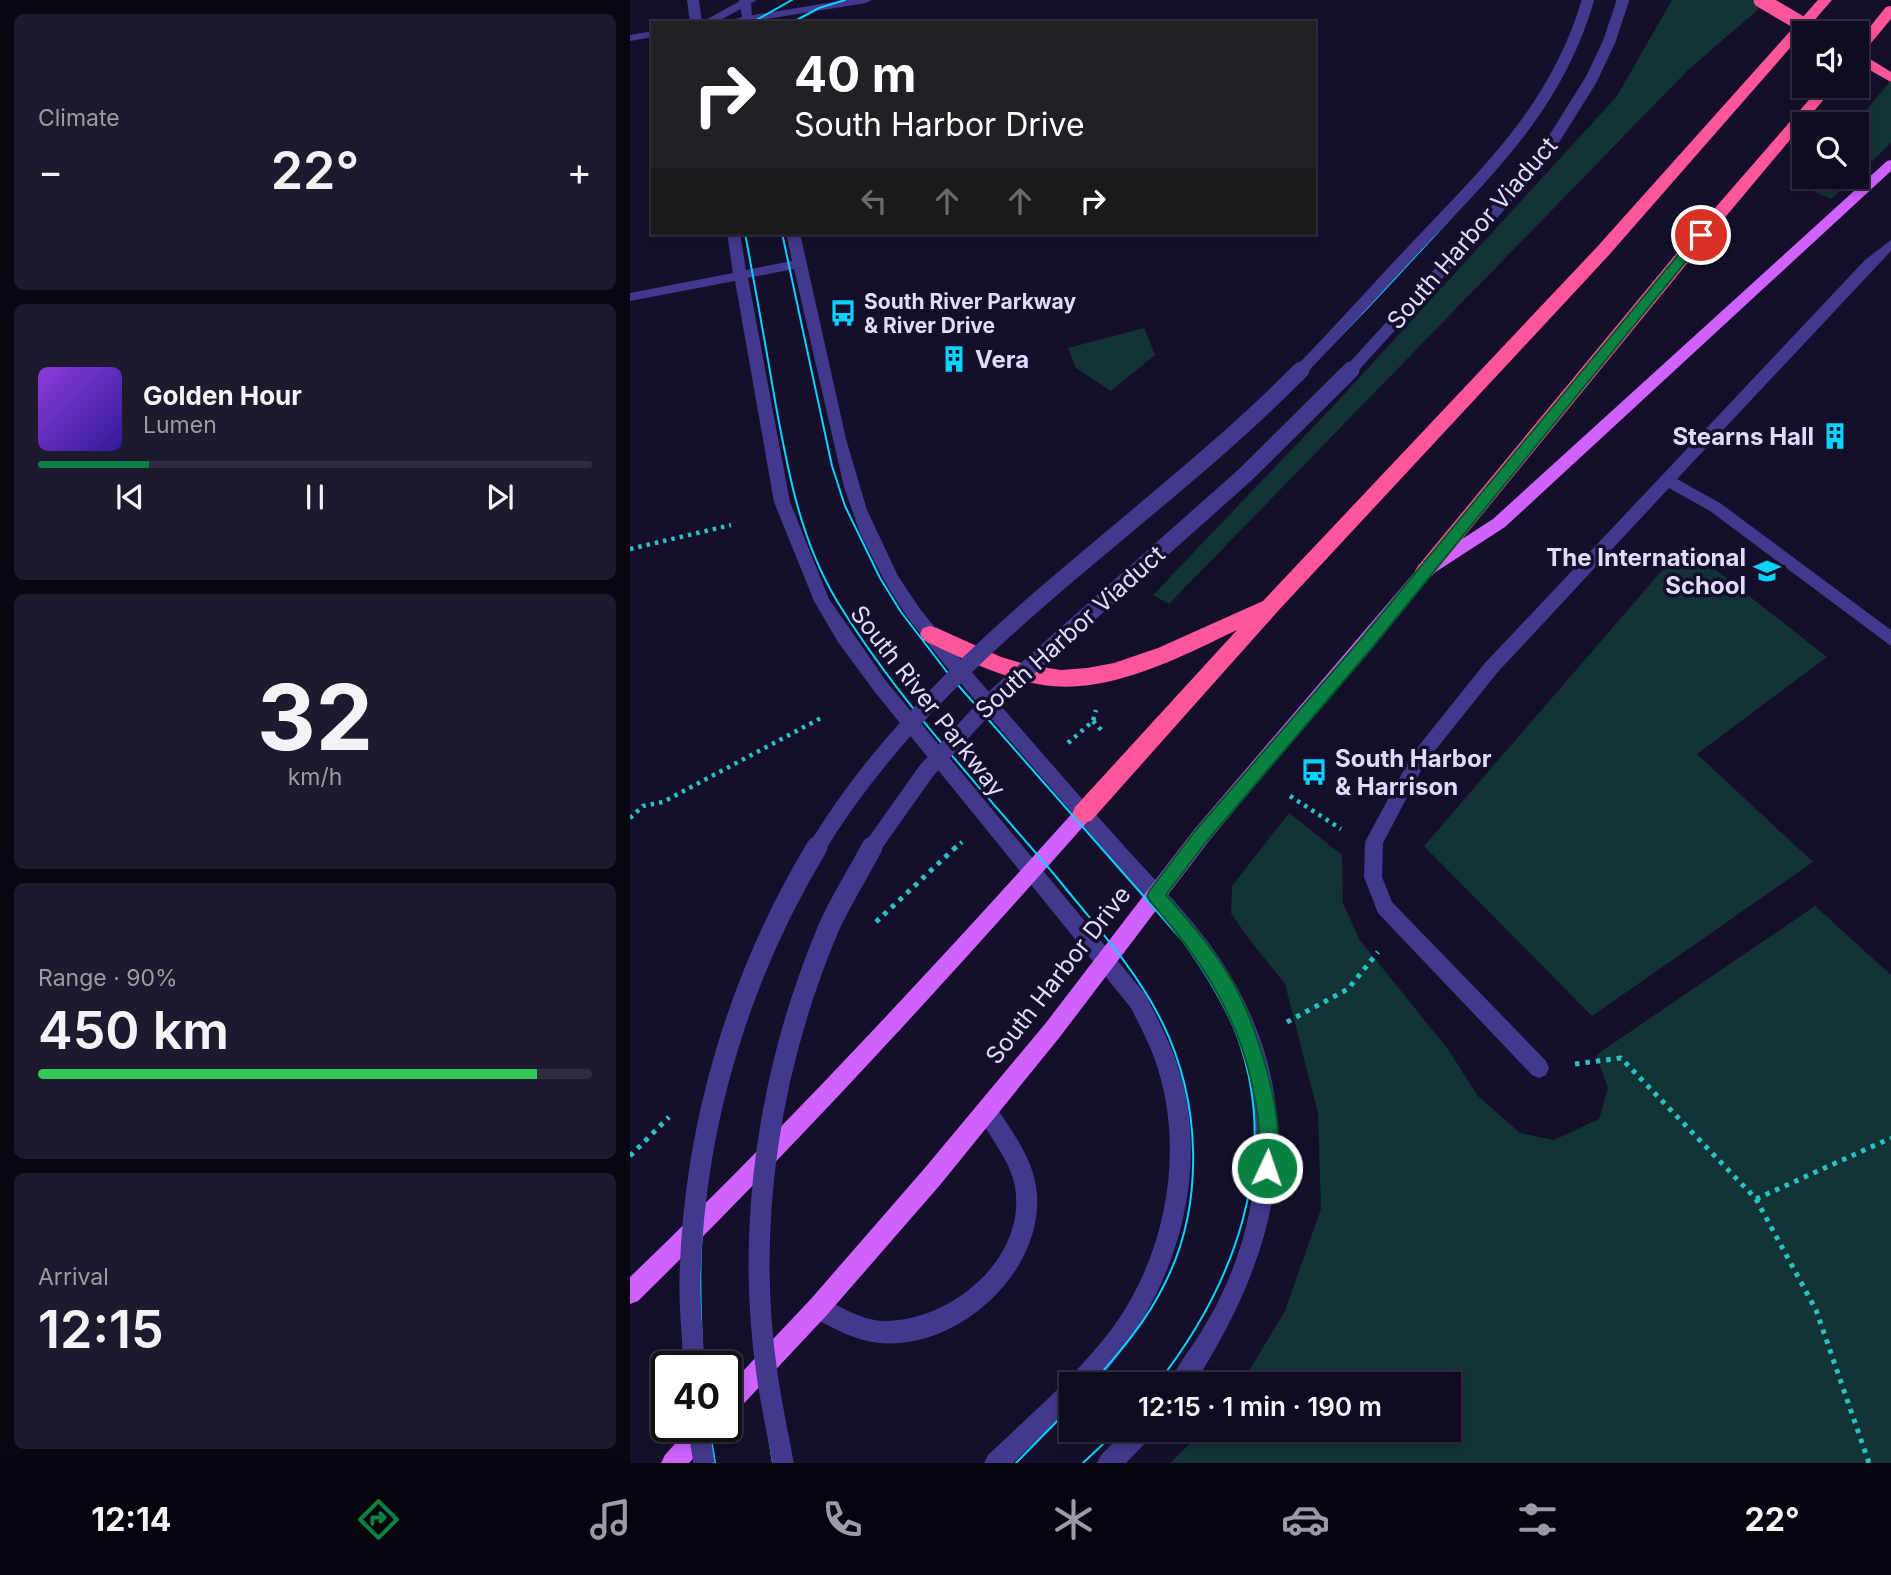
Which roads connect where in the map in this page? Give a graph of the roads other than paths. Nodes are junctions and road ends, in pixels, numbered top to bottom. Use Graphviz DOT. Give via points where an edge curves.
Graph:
graph roads {
  1 [pos="693,0"];
  2 [pos="866,0"];
  3 [pos="1588,0"];
  4 [pos="1623,0"];
  5 [pos="1761,0"];
  6 [pos="1825,0"];
  7 [pos="747,1"];
  8 [pos="1891,10"];
  9 [pos="696,21"];
  10 [pos="710,21"];
  11 [pos="748,21"];
  12 [pos="1797,21"];
  13 [pos="651,34"];
  14 [pos="1869,37"];
  15 [pos="630,38"];
  16 [pos="1869,64"];
  17 [pos="1891,78"];
  18 [pos="1818,98"];
  19 [pos="1891,164"];
  20 [pos="733,235"];
  21 [pos="793,235"];
  22 [pos="1891,244"];
  23 [pos="800,264"];
  24 [pos="741,276"];
  25 [pos="630,297"];
  26 [pos="1667,480"];
  27 [pos="1426,571"];
  28 [pos="1271,606"];
  29 [pos="930,634"];
  30 [pos="1891,639"];
  31 [pos="1083,814"];
  32 [pos="1032,871"];
  33 [pos="1156,896"];
  34 [pos="1106,961"];
  35 [pos="1539,1068"];
  36 [pos="987,1111"];
  37 [pos="630,1293"];
  38 [pos="818,1308"];
  39 [pos="693,1351"];
  40 [pos="1090,1372"];
  41 [pos="1190,1372"];
  42 [pos="742,1389"];
  43 [pos="1059,1403"];
  44 [pos="692,1442"];
  45 [pos="701,1442"];
  46 [pos="1130,1442"];
  47 [pos="673,1463"];
  48 [pos="704,1463"];
  49 [pos="783,1463"];
  50 [pos="996,1463"];
  51 [pos="1109,1463"];
  1 -- 9 [label="street"];
  2 -- 11 [label="street"];
  3 -- 39 [label="street, South Harbor Viaduct, bridge" via="1569,53 1543,100 1471,189 1259,411 939,691 872,764 832,818 763,943 722,1064 701,1170 690,1276"];
  4 -- 49 [label="street, South Harbor Viaduct, bridge" via="1584,96 1509,196 1295,428 952,741 866,856 803,994 769,1128 760,1221 760,1328"];
  5 -- 12 [label="highway, bridge"];
  6 -- 28 [label="highway" via="1603,251"];
  7 -- 10 [label="street"];
  7 -- 11 [label="street"];
  8 -- 14 [label="highway"];
  13 -- 15 [label="street"];
  16 -- 17 [label="highway"];
  18 -- 27 [label="highway"];
  19 -- 27 [label="main road, South Harbor Drive" via="1499,523"];
  20 -- 24 [label="street, South River Parkway"];
  21 -- 23 [label="street, South River Parkway"];
  22 -- 26 [label="street"];
  23 -- 24 [label="street"];
  23 -- 29 [label="street, South River Parkway" via="849,488 894,583"];
  24 -- 25 [label="street"];
  24 -- 32 [label="street, South River Parkway" via="782,502 822,601 880,685"];
  26 -- 30 [label="street" via="1715,507"];
  26 -- 35 [label="street" via="1491,668 1419,758 1374,842 1377,892 1397,922"];
  27 -- 33 [label="main road, South Harbor Drive" via="1201,836"];
  28 -- 29 [label="highway" via="1150,659 1092,675 1059,678 998,665"];
  28 -- 31 [label="highway"];
  29 -- 31 [label="street, South River Parkway"];
  31 -- 32 [label="main road"];
  31 -- 33 [label="street, South River Parkway"];
  32 -- 34 [label="street, South River Parkway"];
  32 -- 37 [label="main road" via="734,1192"];
  33 -- 34 [label="main road, South Harbor Drive"];
  33 -- 41 [label="street, South River Parkway" via="1189,933 1232,998 1261,1082 1268,1130 1260,1220 1247,1268 1213,1339"];
  34 -- 36 [label="main road, South Harbor Drive"];
  34 -- 40 [label="street, South River Parkway" via="1138,1001 1163,1050 1174,1086 1182,1146 1166,1243 1131,1320"];
  36 -- 38 [label="main road, South Harbor Drive"];
  36 -- 38 [label="street" via="1018,1163 1027,1195 1026,1223 1012,1257 988,1287 961,1310 908,1331 881,1332 850,1324"];
  38 -- 42 [label="main road, South Harbor Drive"];
  43 -- 50 [label="street"];
  44 -- 47 [label="main road"];
  45 -- 48 [label="street, bridge"];
  46 -- 51 [label="street"];
}
